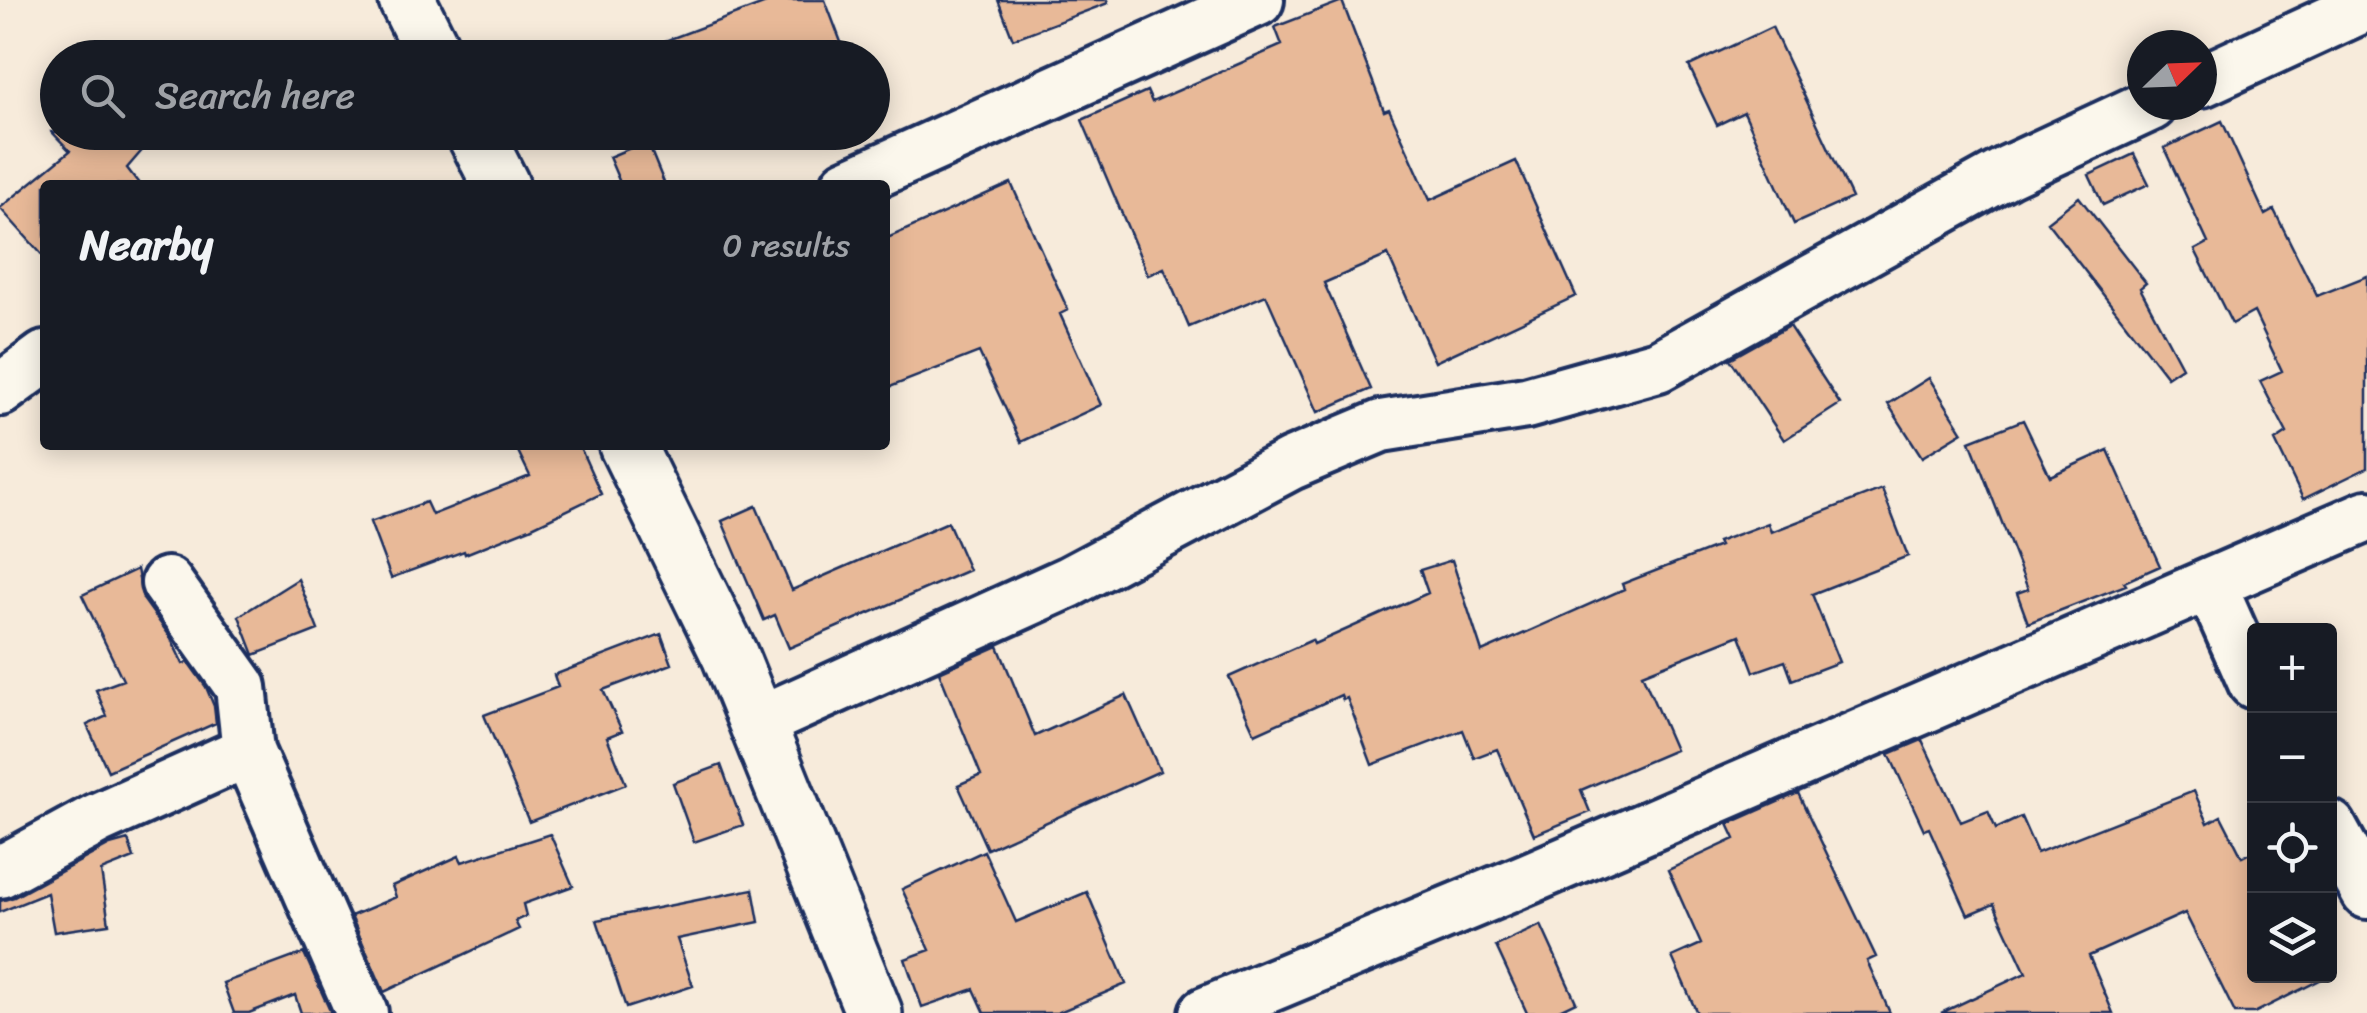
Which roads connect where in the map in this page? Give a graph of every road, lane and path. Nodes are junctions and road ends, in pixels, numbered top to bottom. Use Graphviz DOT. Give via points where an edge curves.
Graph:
graph roads {
  1 [pos="407,0"];
  2 [pos="1258,0"];
  3 [pos="2367,5"];
  4 [pos="427,40"];
  5 [pos="2217,75"];
  6 [pos="2127,117"];
  7 [pos="483,150"];
  8 [pos="498,180"];
  9 [pos="858,180"];
  10 [pos="40,361"];
  11 [pos="0,390"];
  12 [pos="630,450"];
  13 [pos="2367,516"];
  14 [pos="167,583"];
  15 [pos="2210,584"];
  16 [pos="2247,667"];
  17 [pos="757,723"];
  18 [pos="248,751"];
  19 [pos="2337,839"];
  20 [pos="0,872"];
  21 [pos="2367,893"];
  22 [pos="362,1013"];
  23 [pos="874,1013"];
  24 [pos="1206,1013"];
  1 -- 4 [label="street"];
  2 -- 9 [label="street"];
  3 -- 5 [label="street"];
  6 -- 17 [label="street" via="2009,171 1658,366 1526,404 1382,426 1291,464 1070,582"];
  7 -- 8 [label="street"];
  10 -- 11 [label="street"];
  12 -- 17 [label="street"];
  13 -- 15 [label="street"];
  14 -- 18 [label="street" via="241,687"];
  15 -- 16 [label="street"];
  15 -- 24 [label="street"];
  17 -- 23 [label="street"];
  18 -- 20 [label="street"];
  18 -- 22 [label="street"];
  19 -- 21 [label="street"];
}
